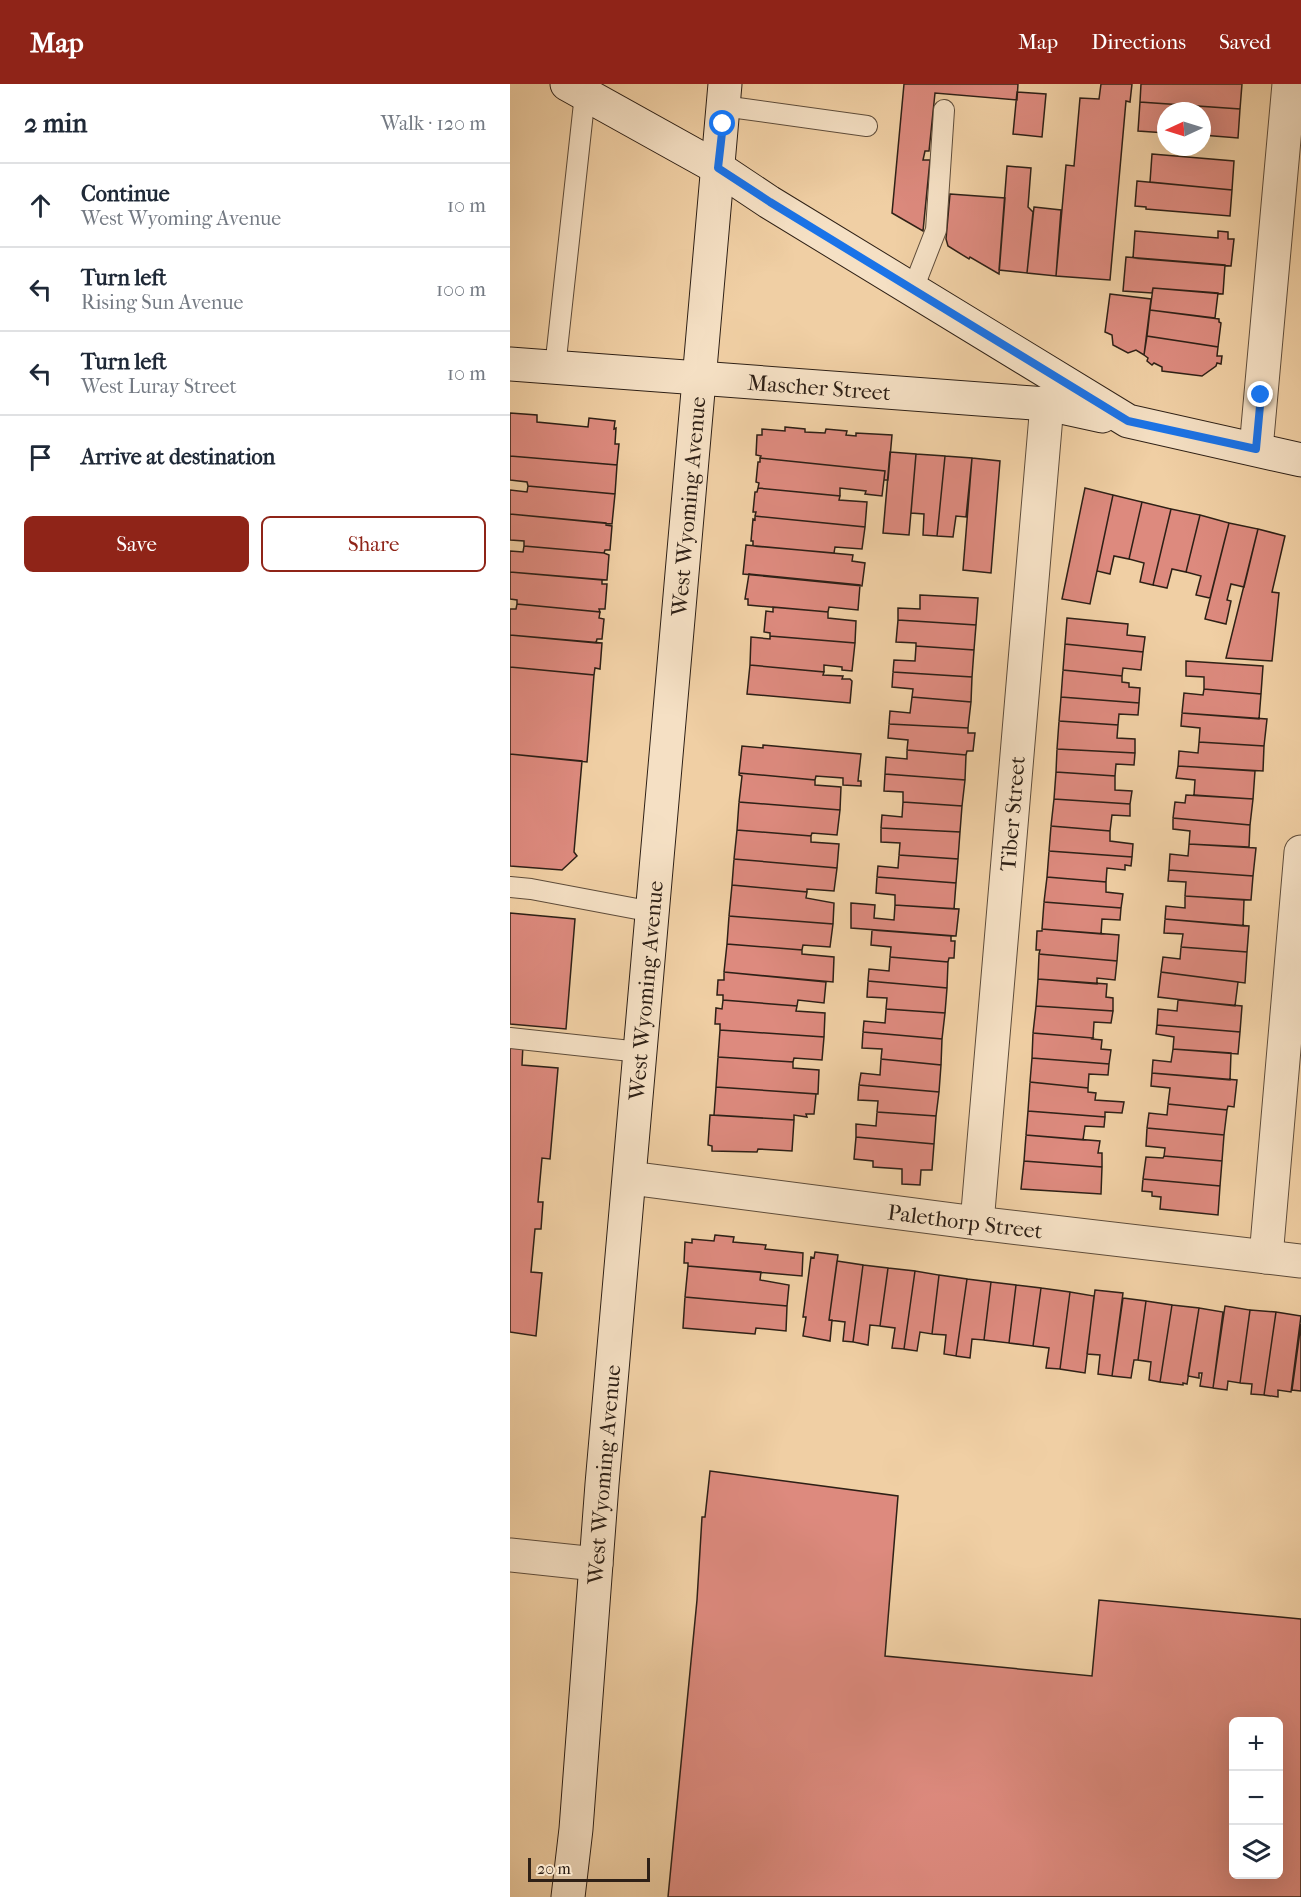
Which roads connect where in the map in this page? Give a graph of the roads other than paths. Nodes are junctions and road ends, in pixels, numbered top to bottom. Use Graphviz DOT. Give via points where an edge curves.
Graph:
graph roads {
  1 [pos="1289,84"];
  2 [pos="576,89"];
  3 [pos="724,95"];
  4 [pos="944,110"];
  5 [pos="867,126"];
  6 [pos="718,168"];
  7 [pos="914,289"];
  8 [pos="510,364"];
  9 [pos="555,368"];
  10 [pos="700,378"];
  11 [pos="1047,404"];
  12 [pos="1128,421"];
  13 [pos="1256,449"];
  14 [pos="1301,460"];
  15 [pos="1301,852"];
  16 [pos="510,887"];
  17 [pos="653,912"];
  18 [pos="510,1038"];
  19 [pos="640,1052"];
  20 [pos="630,1178"];
  21 [pos="977,1223"];
  22 [pos="1266,1257"];
  23 [pos="1301,1261"];
  24 [pos="510,1555"];
  25 [pos="596,1564"];
  26 [pos="568,1897"];
  1 -- 13 [label="street"];
  2 -- 6 [label="street"];
  2 -- 9 [label="lane"];
  3 -- 5 [label="lane"];
  3 -- 6 [label="street, West Wyoming Avenue"];
  4 -- 7 [label="lane" via="936,230"];
  6 -- 7 [label="street"];
  6 -- 10 [label="street, West Wyoming Avenue"];
  7 -- 12 [label="street"];
  8 -- 9 [label="street, Mascher Street"];
  9 -- 10 [label="street, Mascher Street"];
  10 -- 11 [label="street, Mascher Street"];
  10 -- 17 [label="street, West Wyoming Avenue"];
  11 -- 12 [label="street, Mascher Street"];
  11 -- 21 [label="street, Tiber Street"];
  12 -- 13 [label="street, Mascher Street"];
  13 -- 14 [label="street, Mascher Street"];
  15 -- 22 [label="street"];
  16 -- 17 [label="lane"];
  17 -- 19 [label="street, West Wyoming Avenue"];
  18 -- 19 [label="lane"];
  19 -- 20 [label="street, West Wyoming Avenue"];
  20 -- 21 [label="street, Palethorp Street"];
  20 -- 25 [label="street, West Wyoming Avenue"];
  21 -- 22 [label="street, Palethorp Street"];
  22 -- 23 [label="street, Palethorp Street"];
  24 -- 25 [label="street"];
  25 -- 26 [label="street, West Wyoming Avenue"];
}
